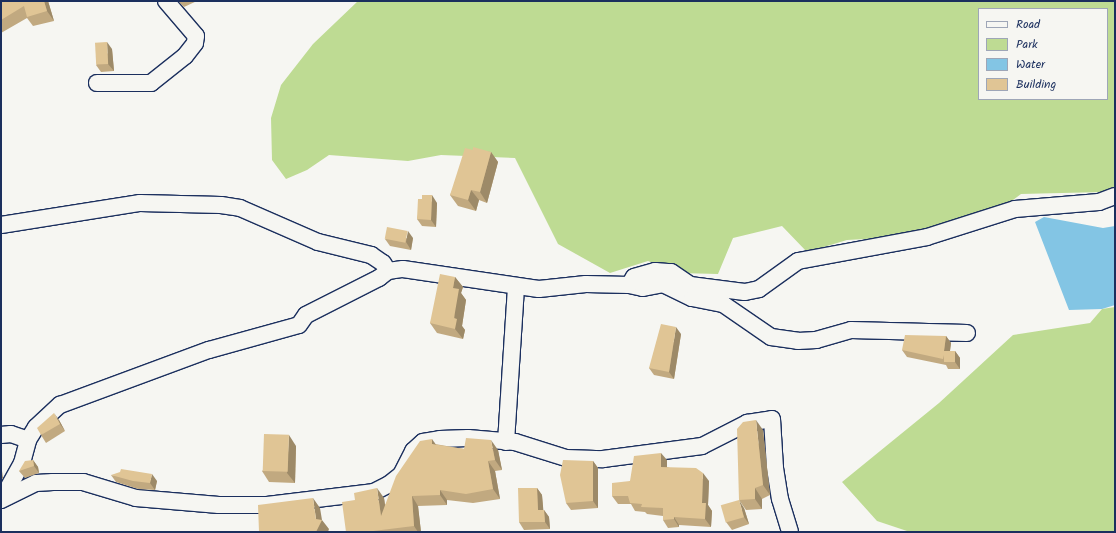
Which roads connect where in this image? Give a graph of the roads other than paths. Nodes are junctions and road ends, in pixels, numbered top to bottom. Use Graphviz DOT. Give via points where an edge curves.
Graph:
graph roads {
  1 [pos="166,1"];
  2 [pos="97,83"];
  3 [pos="1115,196"];
  4 [pos="1,225"];
  5 [pos="388,271"];
  6 [pos="629,285"];
  7 [pos="516,287"];
  8 [pos="967,333"];
  9 [pos="1,434"];
  10 [pos="28,440"];
  11 [pos="506,442"];
  12 [pos="1,500"];
  13 [pos="790,532"];
  1 -- 2 [label="street" via="196,36 195,43 185,56 151,82"];
  3 -- 6 [label="street" via="1099,202 1015,209 927,237 798,261 759,289 744,292 690,285 671,272 655,271 634,277"];
  4 -- 5 [label="street" via="140,203 221,205 240,208 318,242 371,255 383,263"];
  5 -- 7 [label="street" via="403,269"];
  5 -- 10 [label="street" via="306,315 299,325 209,350 60,405 36,427"];
  6 -- 7 [label="street" via="586,284 539,289"];
  6 -- 8 [label="street" via="642,288 663,284 692,298 723,304 771,337 798,341 816,340 851,330"];
  7 -- 11 [label="street"];
  9 -- 10 [label="street" via="11,434"];
  10 -- 12 [label="street" via="22,463"];
  11 -- 12 [label="street" via="468,438 423,442 413,451 401,475 374,492 266,505 219,505 136,498 83,482 36,483"];
  11 -- 13 [label="street" via="566,458 603,459 702,446 747,423 772,419 775,468 780,499"];
}
